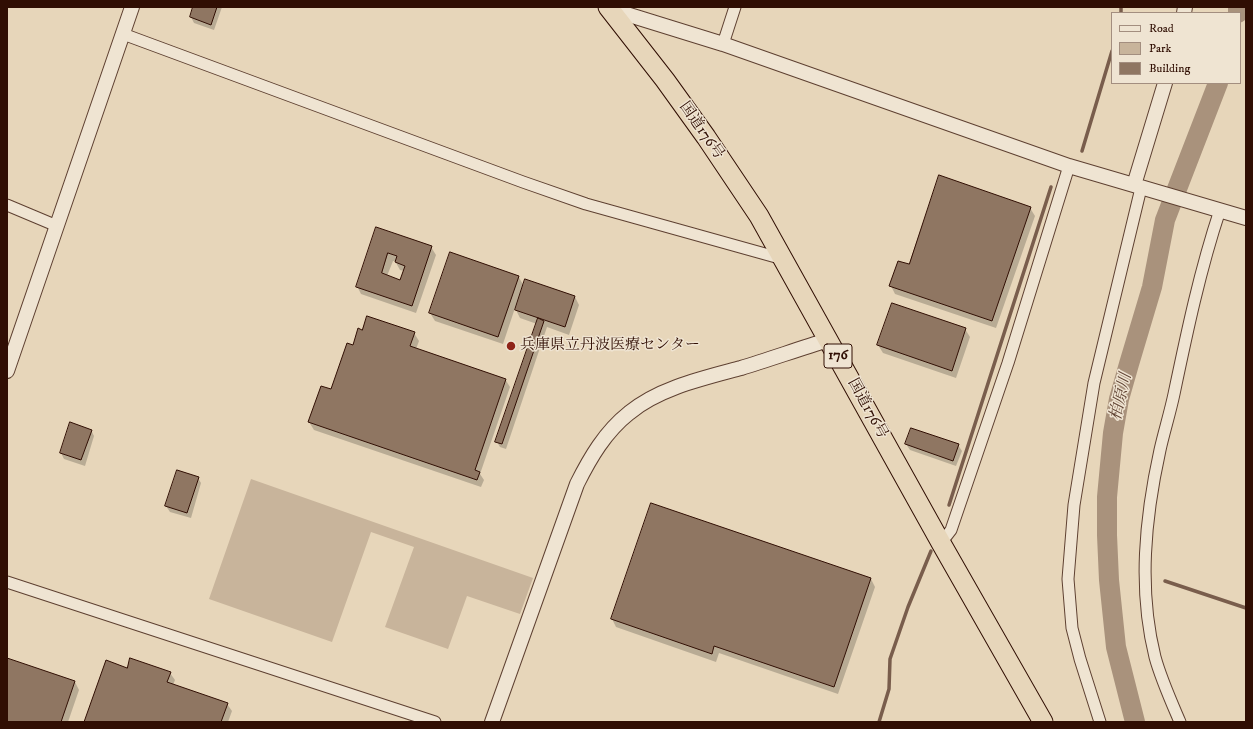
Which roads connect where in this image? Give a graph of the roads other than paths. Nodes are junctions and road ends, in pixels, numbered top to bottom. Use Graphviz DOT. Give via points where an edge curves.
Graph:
graph roads {
  1 [pos="132,7"];
  2 [pos="735,7"];
  3 [pos="606,8"];
  4 [pos="123,34"];
  5 [pos="723,44"];
  6 [pos="1165,84"];
  7 [pos="1069,166"];
  8 [pos="1137,186"];
  9 [pos="7,205"];
  10 [pos="1220,210"];
  11 [pos="1246,218"];
  12 [pos="57,226"];
  13 [pos="784,259"];
  14 [pos="828,340"];
  15 [pos="7,372"];
  16 [pos="941,543"];
  17 [pos="7,582"];
  18 [pos="435,722"];
  19 [pos="492,722"];
  20 [pos="1042,722"];
  21 [pos="1100,722"];
  22 [pos="1180,722"];
  1 -- 4 [label="street"];
  2 -- 5 [label="street"];
  3 -- 5 [label="street"];
  3 -- 13 [label="highway, 国道176号 / 176" via="665,80 706,137 759,216"];
  4 -- 12 [label="street"];
  4 -- 13 [label="street" via="579,202"];
  5 -- 7 [label="street"];
  6 -- 8 [label="street"];
  7 -- 8 [label="street"];
  7 -- 16 [label="street" via="1008,364 951,530"];
  8 -- 10 [label="street"];
  8 -- 21 [label="street" via="1094,383 1074,505 1069,571 1072,628"];
  9 -- 12 [label="street"];
  10 -- 11 [label="street"];
  10 -- 22 [label="street" via="1206,252 1160,451 1146,545 1145,588 1148,623 1155,658"];
  12 -- 15 [label="street"];
  13 -- 14 [label="highway, 国道176号 / 176"];
  14 -- 16 [label="highway, 国道176号 / 176"];
  14 -- 19 [label="street" via="693,381 653,398 629,413 611,431 593,454 577,484"];
  16 -- 20 [label="highway, 国道176号 / 176"];
  17 -- 18 [label="street"];
}
